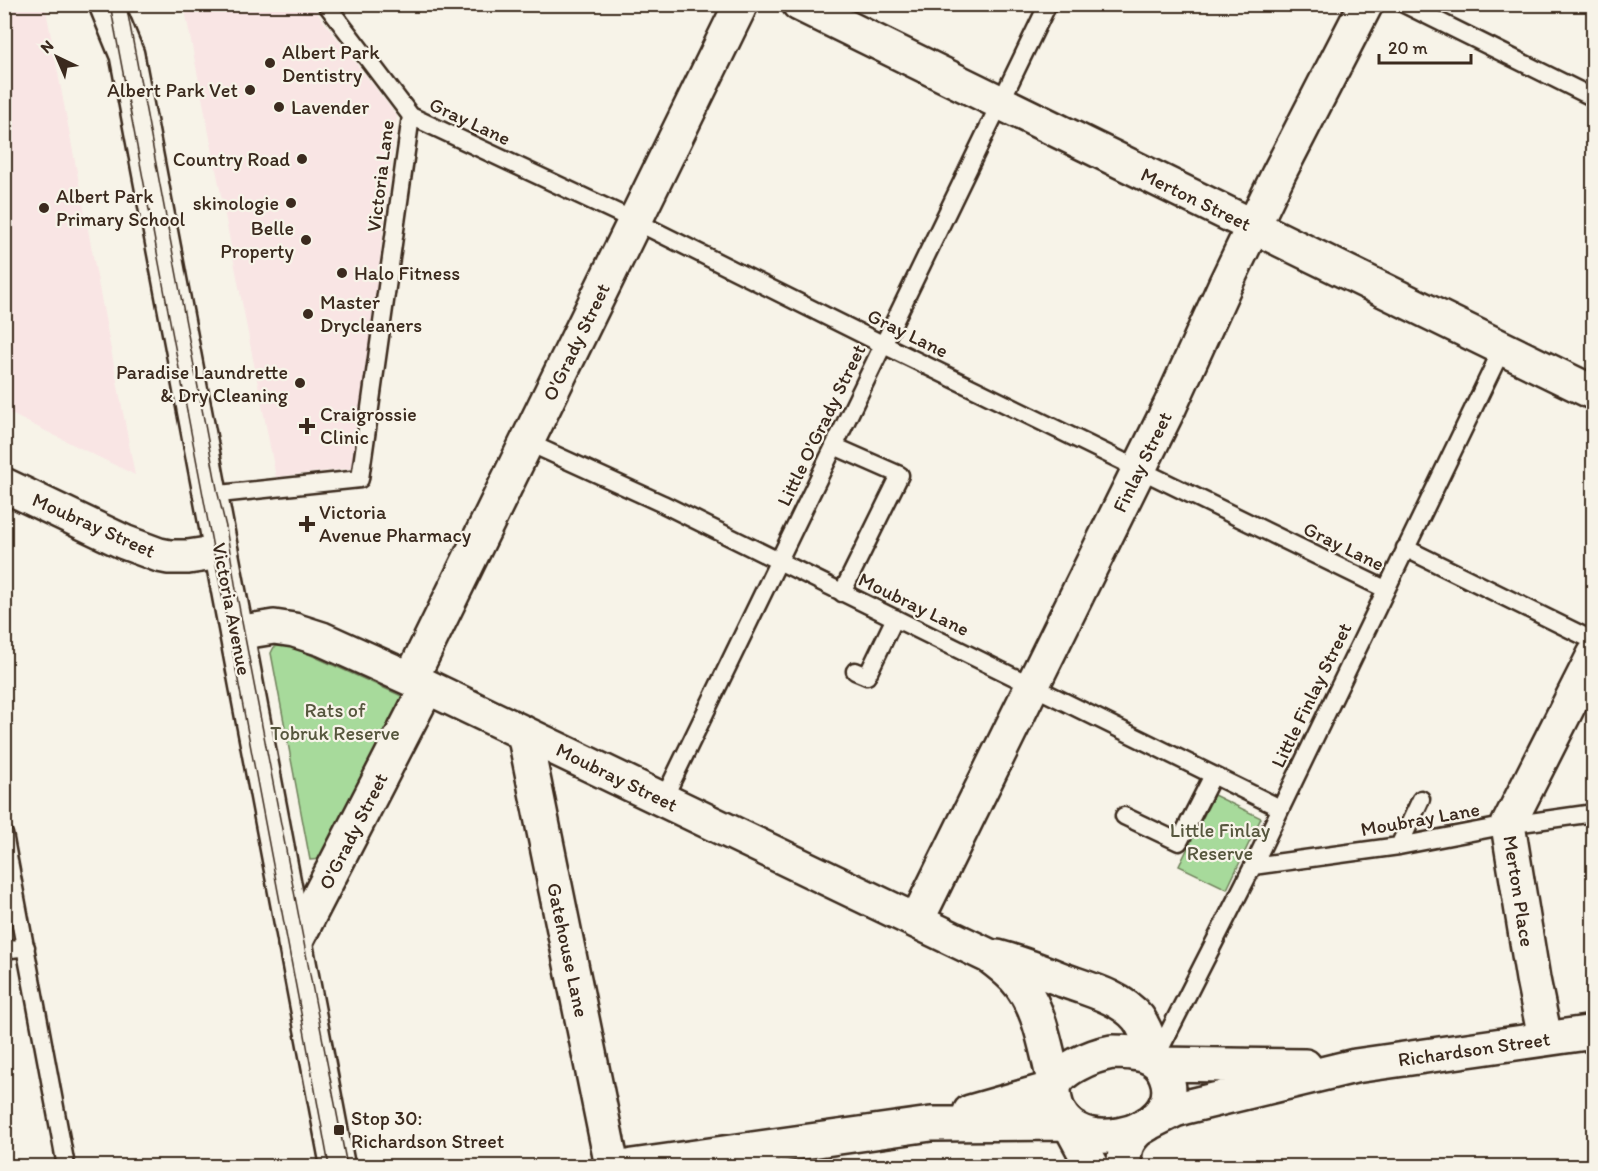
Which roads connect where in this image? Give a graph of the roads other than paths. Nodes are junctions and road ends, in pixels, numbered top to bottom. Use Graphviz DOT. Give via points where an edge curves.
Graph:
graph roads {
  1 [pos="106,4"];
  2 [pos="128,4"];
  3 [pos="326,4"];
  4 [pos="741,4"];
  5 [pos="799,4"];
  6 [pos="1048,4"];
  7 [pos="1366,4"];
  8 [pos="1404,4"];
  9 [pos="127,55"];
  10 [pos="1593,98"];
  11 [pos="1001,103"];
  12 [pos="411,116"];
  13 [pos="635,221"];
  14 [pos="1253,227"];
  15 [pos="884,345"];
  16 [pos="1502,349"];
  17 [pos="1593,393"];
  18 [pos="527,442"];
  19 [pos="834,446"];
  20 [pos="1138,468"];
  21 [pos="4,485"];
  22 [pos="210,495"];
  23 [pos="1405,548"];
  24 [pos="221,552"];
  25 [pos="778,561"];
  26 [pos="1385,589"];
  27 [pos="842,593"];
  28 [pos="894,618"];
  29 [pos="237,633"];
  30 [pos="1593,641"];
  31 [pos="1593,655"];
  32 [pos="855,671"];
  33 [pos="419,683"];
  34 [pos="1032,686"];
  35 [pos="524,733"];
  36 [pos="1213,774"];
  37 [pos="1421,799"];
  38 [pos="663,800"];
  39 [pos="1280,808"];
  40 [pos="1593,813"];
  41 [pos="1124,816"];
  42 [pos="1508,825"];
  43 [pos="4,834"];
  44 [pos="1399,846"];
  45 [pos="1253,866"];
  46 [pos="917,920"];
  47 [pos="295,943"];
  48 [pos="26,947"];
  49 [pos="4,950"];
  50 [pos="989,956"];
  51 [pos="1593,1032"];
  52 [pos="1545,1038"];
  53 [pos="1158,1061"];
  54 [pos="1355,1066"];
  55 [pos="1054,1086"];
  56 [pos="931,1124"];
  57 [pos="1069,1125"];
  58 [pos="1143,1126"];
  59 [pos="341,1165"];
  60 [pos="66,1167"];
  61 [pos="612,1167"];
  62 [pos="632,1167"];
  63 [pos="1092,1167"];
  64 [pos="1124,1167"];
  1 -- 9 [label="street, Victoria Avenue"];
  2 -- 9 [label="street, Victoria Avenue"];
  3 -- 12 [label="lane, Victoria Lane"];
  4 -- 13 [label="street, O'Grady Street"];
  5 -- 11 [label="street, Merton Street"];
  6 -- 11 [label="lane, Little O'Grady Street"];
  7 -- 14 [label="street, Finlay Street"];
  8 -- 10 [label="lane"];
  9 -- 22 [label="street, Victoria Avenue"];
  11 -- 14 [label="street, Merton Street"];
  11 -- 15 [label="lane, Little O'Grady Street"];
  12 -- 13 [label="lane, Gray Lane"];
  12 -- 22 [label="lane, Victoria Lane" via="360,479"];
  13 -- 15 [label="lane, Gray Lane"];
  13 -- 18 [label="street, O'Grady Street"];
  14 -- 16 [label="street, Merton Street"];
  14 -- 20 [label="street, Finlay Street"];
  15 -- 19 [label="lane, Little O'Grady Street"];
  15 -- 20 [label="lane, Gray Lane"];
  16 -- 17 [label="street, Merton Street"];
  16 -- 23 [label="lane, Little Finlay Street"];
  18 -- 25 [label="lane, Moubray Lane"];
  18 -- 33 [label="street, O'Grady Street"];
  19 -- 25 [label="lane, Little O'Grady Street"];
  19 -- 27 [label="lane" via="900,475"];
  20 -- 26 [label="lane, Gray Lane"];
  20 -- 34 [label="street, Finlay Street"];
  21 -- 24 [label="street, Moubray Street" via="159,555 188,557"];
  22 -- 24 [label="street, Victoria Avenue"];
  23 -- 26 [label="lane, Little Finlay Street"];
  23 -- 30 [label="lane"];
  24 -- 29 [label="street, Victoria Avenue"];
  25 -- 27 [label="lane, Moubray Lane"];
  25 -- 38 [label="lane, Little O'Grady Street"];
  26 -- 39 [label="lane, Little Finlay Street"];
  27 -- 28 [label="lane, Moubray Lane"];
  28 -- 32 [label="lane" via="867,676"];
  28 -- 34 [label="lane, Moubray Lane"];
  29 -- 33 [label="street, Moubray Street" via="274,627 294,630"];
  29 -- 47 [label="street, Victoria Avenue"];
  31 -- 42 [label="street, Merton Place"];
  33 -- 35 [label="street, Moubray Street"];
  33 -- 47 [label="street, O'Grady Street"];
  34 -- 36 [label="lane, Moubray Lane"];
  34 -- 46 [label="street, Finlay Street"];
  35 -- 38 [label="street, Moubray Street"];
  35 -- 61 [label="street, Gatehouse Lane"];
  36 -- 39 [label="lane, Moubray Lane"];
  36 -- 41 [label="lane" via="1179,842"];
  37 -- 44 [label="lane"];
  38 -- 46 [label="street, Moubray Street"];
  39 -- 45 [label="lane, Little Finlay Street"];
  40 -- 42 [label="lane, Moubray Lane"];
  42 -- 44 [label="lane, Moubray Lane"];
  42 -- 52 [label="street, Merton Place"];
  43 -- 48 [label="lane"];
  44 -- 45 [label="lane, Moubray Lane"];
  45 -- 53 [label="lane, Little Finlay Street"];
  46 -- 50 [label="street, Moubray Street"];
  47 -- 59 [label="street, Victoria Avenue"];
  48 -- 49 [label="lane"];
  48 -- 60 [label="lane"];
  50 -- 53 [label="street, Moubray Street" via="1030,967 1115,1001 1138,1018"];
  50 -- 55 [label="street, Moubray Street" via="1014,977 1033,1005"];
  51 -- 52 [label="street, Richardson Street"];
  52 -- 54 [label="street, Richardson Street"];
  53 -- 54 [label="street, Richardson Street"];
  53 -- 55 [label="street" via="1112,1052 1077,1064"];
  53 -- 58 [label="street" via="1168,1080 1169,1098 1161,1112"];
  54 -- 58 [label="street, Richardson Street" via="1185,1107"];
  55 -- 56 [label="street"];
  55 -- 57 [label="street" via="1058,1108"];
  56 -- 57 [label="street"];
  56 -- 62 [label="street"];
  57 -- 58 [label="street" via="1083,1133 1111,1136"];
  57 -- 63 [label="street"];
  58 -- 64 [label="street" via="1129,1139"];
}
